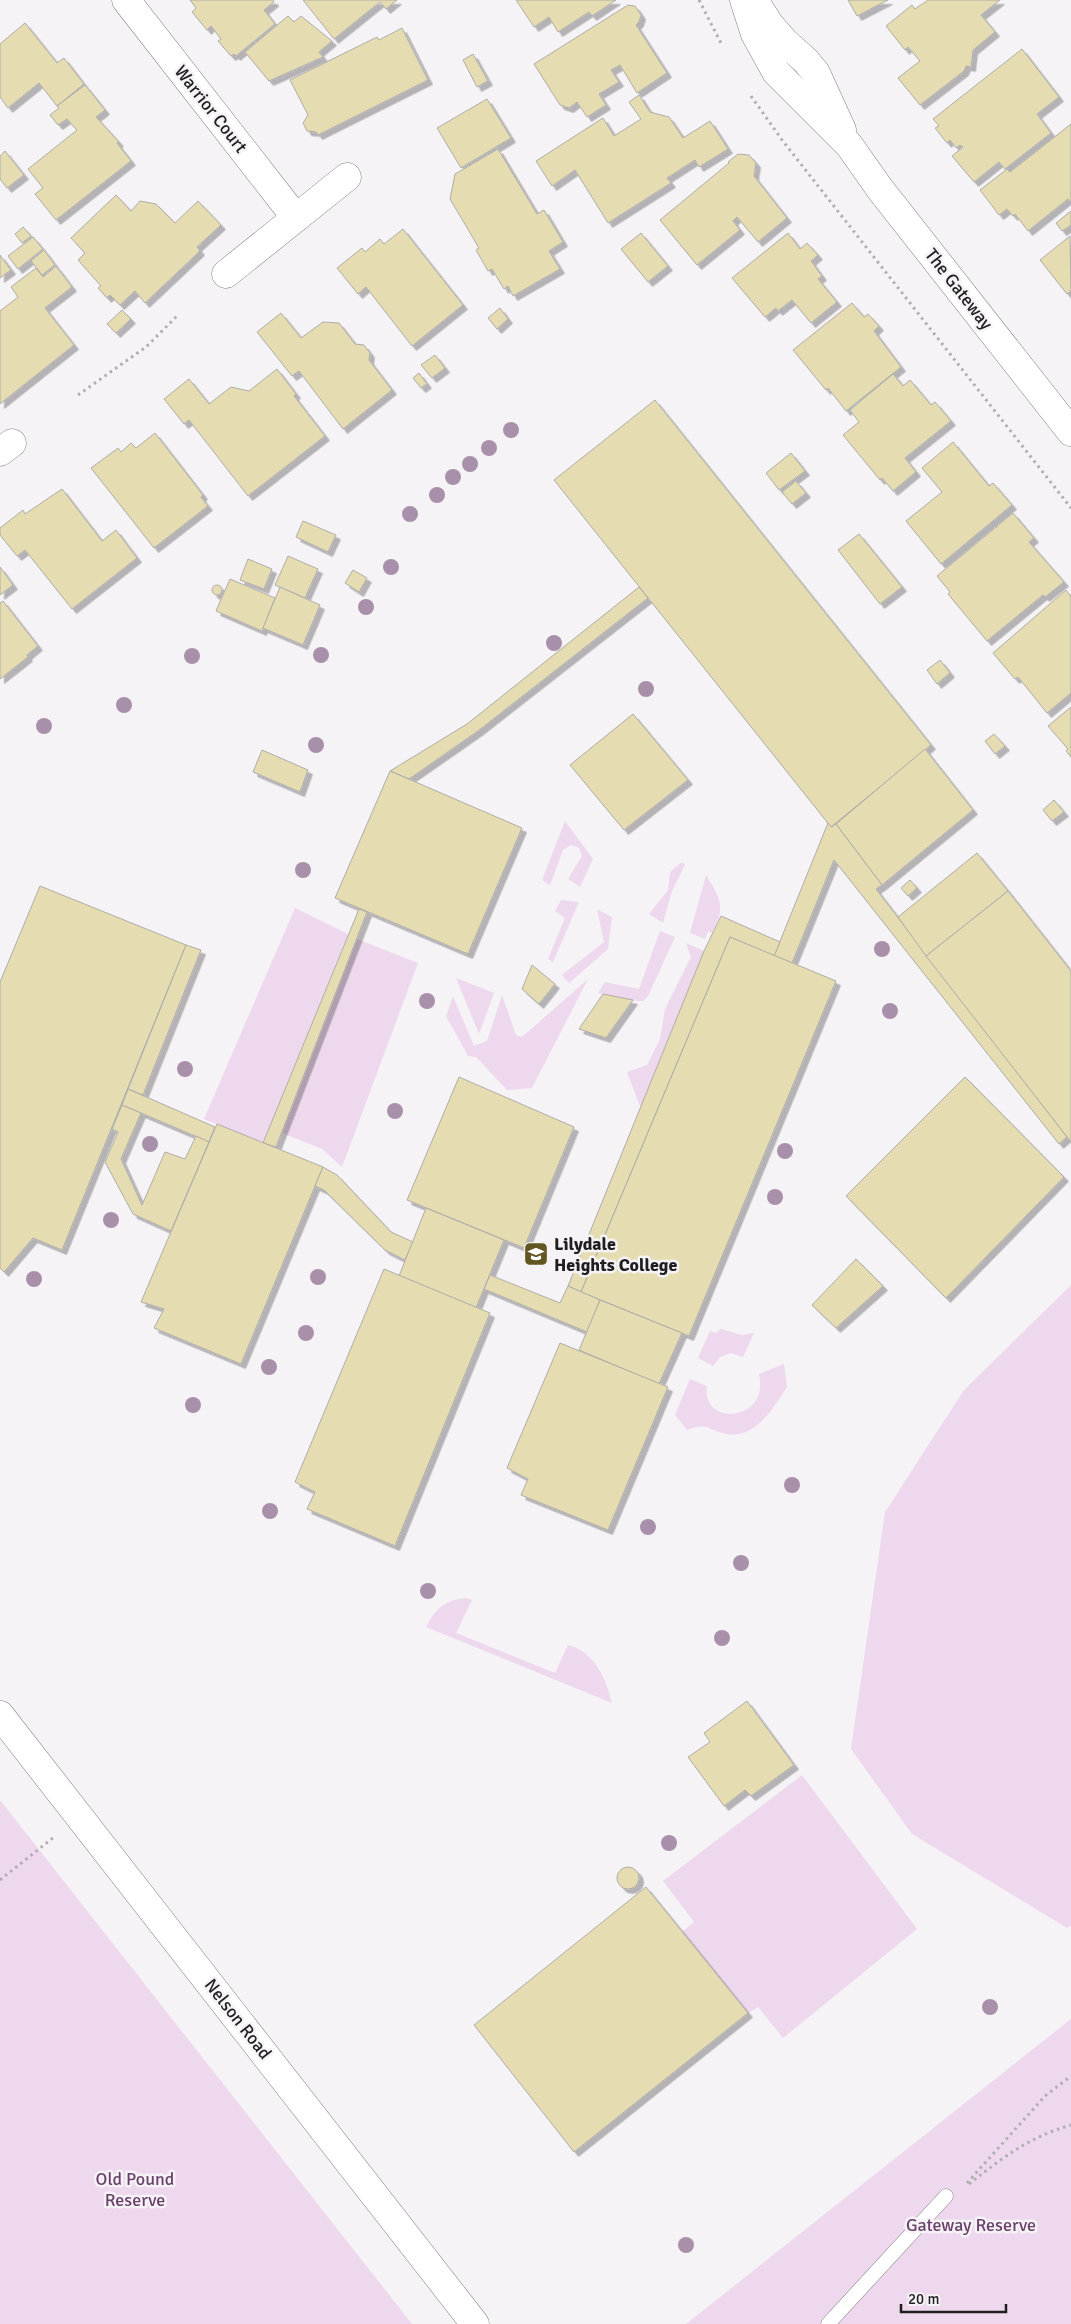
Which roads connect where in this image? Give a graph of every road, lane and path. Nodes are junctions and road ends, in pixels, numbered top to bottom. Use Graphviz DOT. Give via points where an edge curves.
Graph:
graph roads {
  1 [pos="126,0"];
  2 [pos="699,0"];
  3 [pos="744,0"];
  4 [pos="754,0"];
  5 [pos="726,51"];
  6 [pos="746,88"];
  7 [pos="849,146"];
  8 [pos="347,177"];
  9 [pos="296,218"];
  10 [pos="226,274"];
  11 [pos="176,316"];
  12 [pos="78,395"];
  13 [pos="1071,432"];
  14 [pos="1071,508"];
  15 [pos="0,1715"];
  16 [pos="79,1817"];
  17 [pos="0,1880"];
  18 [pos="1071,2076"];
  19 [pos="1071,2125"];
  20 [pos="953,2193"];
  21 [pos="475,2324"];
  22 [pos="828,2324"];
  1 -- 9 [label="street, Warrior Court"];
  2 -- 5 [label="path"];
  3 -- 7 [label="street, The Gateway" via="755,34 776,72"];
  4 -- 7 [label="street, The Gateway" via="770,25 816,73"];
  6 -- 14 [label="path" via="782,140"];
  7 -- 13 [label="street, The Gateway"];
  8 -- 9 [label="street"];
  9 -- 10 [label="street"];
  11 -- 12 [label="path" via="146,347"];
  15 -- 16 [label="street, Nelson Road"];
  16 -- 17 [label="path"];
  16 -- 21 [label="street, Nelson Road"];
  18 -- 20 [label="path" via="1045,2096"];
  19 -- 20 [label="path" via="1015,2148"];
  20 -- 22 [label="lane"];
}
